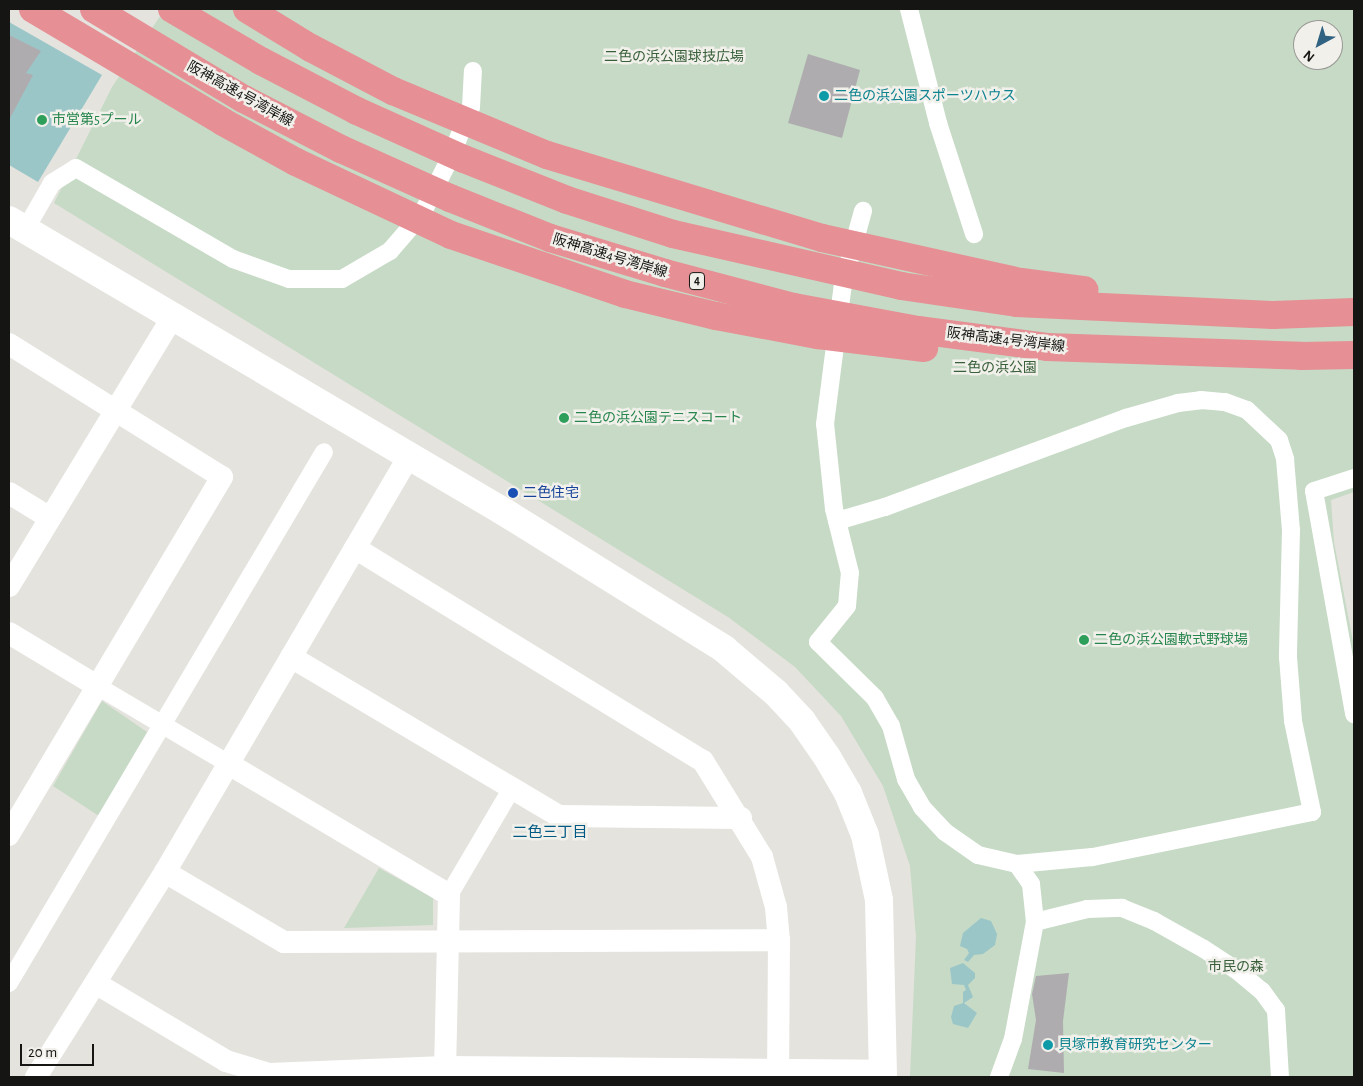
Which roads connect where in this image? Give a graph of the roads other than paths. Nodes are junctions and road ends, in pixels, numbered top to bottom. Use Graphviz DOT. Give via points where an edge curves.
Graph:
graph roads {
  1 [pos="33,9"];
  2 [pos="94,9"];
  3 [pos="172,9"];
  4 [pos="248,9"];
  5 [pos="909,9"];
  6 [pos="473,71"];
  7 [pos="863,211"];
  8 [pos="17,225"];
  9 [pos="974,234"];
  10 [pos="1354,301"];
  11 [pos="1354,312"];
  12 [pos="173,316"];
  13 [pos="9,344"];
  14 [pos="1174,352"];
  15 [pos="1354,354"];
  16 [pos="116,409"];
  17 [pos="324,452"];
  18 [pos="409,456"];
  19 [pos="1354,478"];
  20 [pos="9,493"];
  21 [pos="50,518"];
  22 [pos="837,522"];
  23 [pos="355,548"];
  24 [pos="9,586"];
  25 [pos="9,633"];
  26 [pos="291,657"];
  27 [pos="97,686"];
  28 [pos="1354,714"];
  29 [pos="162,724"];
  30 [pos="227,763"];
  31 [pos="512,788"];
  32 [pos="741,818"];
  33 [pos="9,835"];
  34 [pos="1017,864"];
  35 [pos="165,872"];
  36 [pos="449,895"];
  37 [pos="1035,922"];
  38 [pos="779,940"];
  39 [pos="448,941"];
  40 [pos="9,983"];
  41 [pos="96,984"];
  42 [pos="445,1072"];
  43 [pos="778,1073"];
  44 [pos="883,1074"];
  45 [pos="36,1077"];
  46 [pos="999,1077"];
  47 [pos="1280,1077"];
  1 -- 14 [label="highway" via="222,122 363,195 451,235 625,294 716,316 919,348 1010,354"];
  2 -- 14 [label="highway, 阪神高速4号湾岸線 / 4" via="244,99 341,148 450,198 550,238 803,309 918,330 1047,347"];
  3 -- 11 [label="highway" via="287,74 437,147 567,200 673,234 901,286 1017,303 1226,313"];
  4 -- 10 [label="highway" via="311,48 393,91 472,126 628,181 822,238 1031,284 1145,297"];
  5 -- 9 [label="street" via="938,123"];
  6 -- 8 [label="street" via="471,107 452,156 422,214 390,251 342,279 288,279 233,259 76,168 52,183"];
  7 -- 22 [label="street" via="843,283 825,424"];
  8 -- 12 [label="street"];
  12 -- 16 [label="street"];
  12 -- 18 [label="street"];
  13 -- 16 [label="street"];
  14 -- 15 [label="highway, 阪神高速4号湾岸線 / 4"];
  16 -- 21 [label="street"];
  16 -- 27 [label="street" via="222,477"];
  17 -- 29 [label="street"];
  18 -- 23 [label="street"];
  18 -- 44 [label="street" via="724,650 751,669 802,721 848,793 874,866 879,900"];
  19 -- 28 [label="street" via="1314,491"];
  20 -- 21 [label="street"];
  21 -- 24 [label="street"];
  22 -- 34 [label="street" via="850,573 847,606 818,642 875,698 891,726 906,779 922,806 945,832 978,855"];
  22 -- 34 [label="street" via="1126,418 1178,403 1201,400 1225,402 1248,410 1279,440 1285,459 1291,530 1288,666 1293,721 1312,812 1092,857"];
  23 -- 26 [label="street"];
  23 -- 32 [label="street" via="703,761"];
  25 -- 27 [label="street"];
  26 -- 30 [label="street"];
  26 -- 31 [label="street"];
  27 -- 29 [label="street"];
  27 -- 33 [label="street"];
  29 -- 30 [label="street"];
  29 -- 40 [label="street"];
  30 -- 35 [label="street"];
  30 -- 36 [label="street"];
  31 -- 32 [label="street" via="559,816"];
  31 -- 36 [label="street"];
  32 -- 38 [label="street" via="762,857 776,907"];
  34 -- 37 [label="street" via="1031,884"];
  35 -- 39 [label="street" via="284,942"];
  35 -- 41 [label="street"];
  36 -- 39 [label="street"];
  37 -- 46 [label="street" via="1013,1039"];
  37 -- 47 [label="street" via="1087,909 1122,908 1154,921 1204,949 1262,991 1276,1010"];
  38 -- 39 [label="street"];
  38 -- 43 [label="street"];
  39 -- 42 [label="street"];
  41 -- 42 [label="street" via="226,1061 269,1074"];
  41 -- 45 [label="street"];
  42 -- 43 [label="street"];
  43 -- 44 [label="street"];
}
